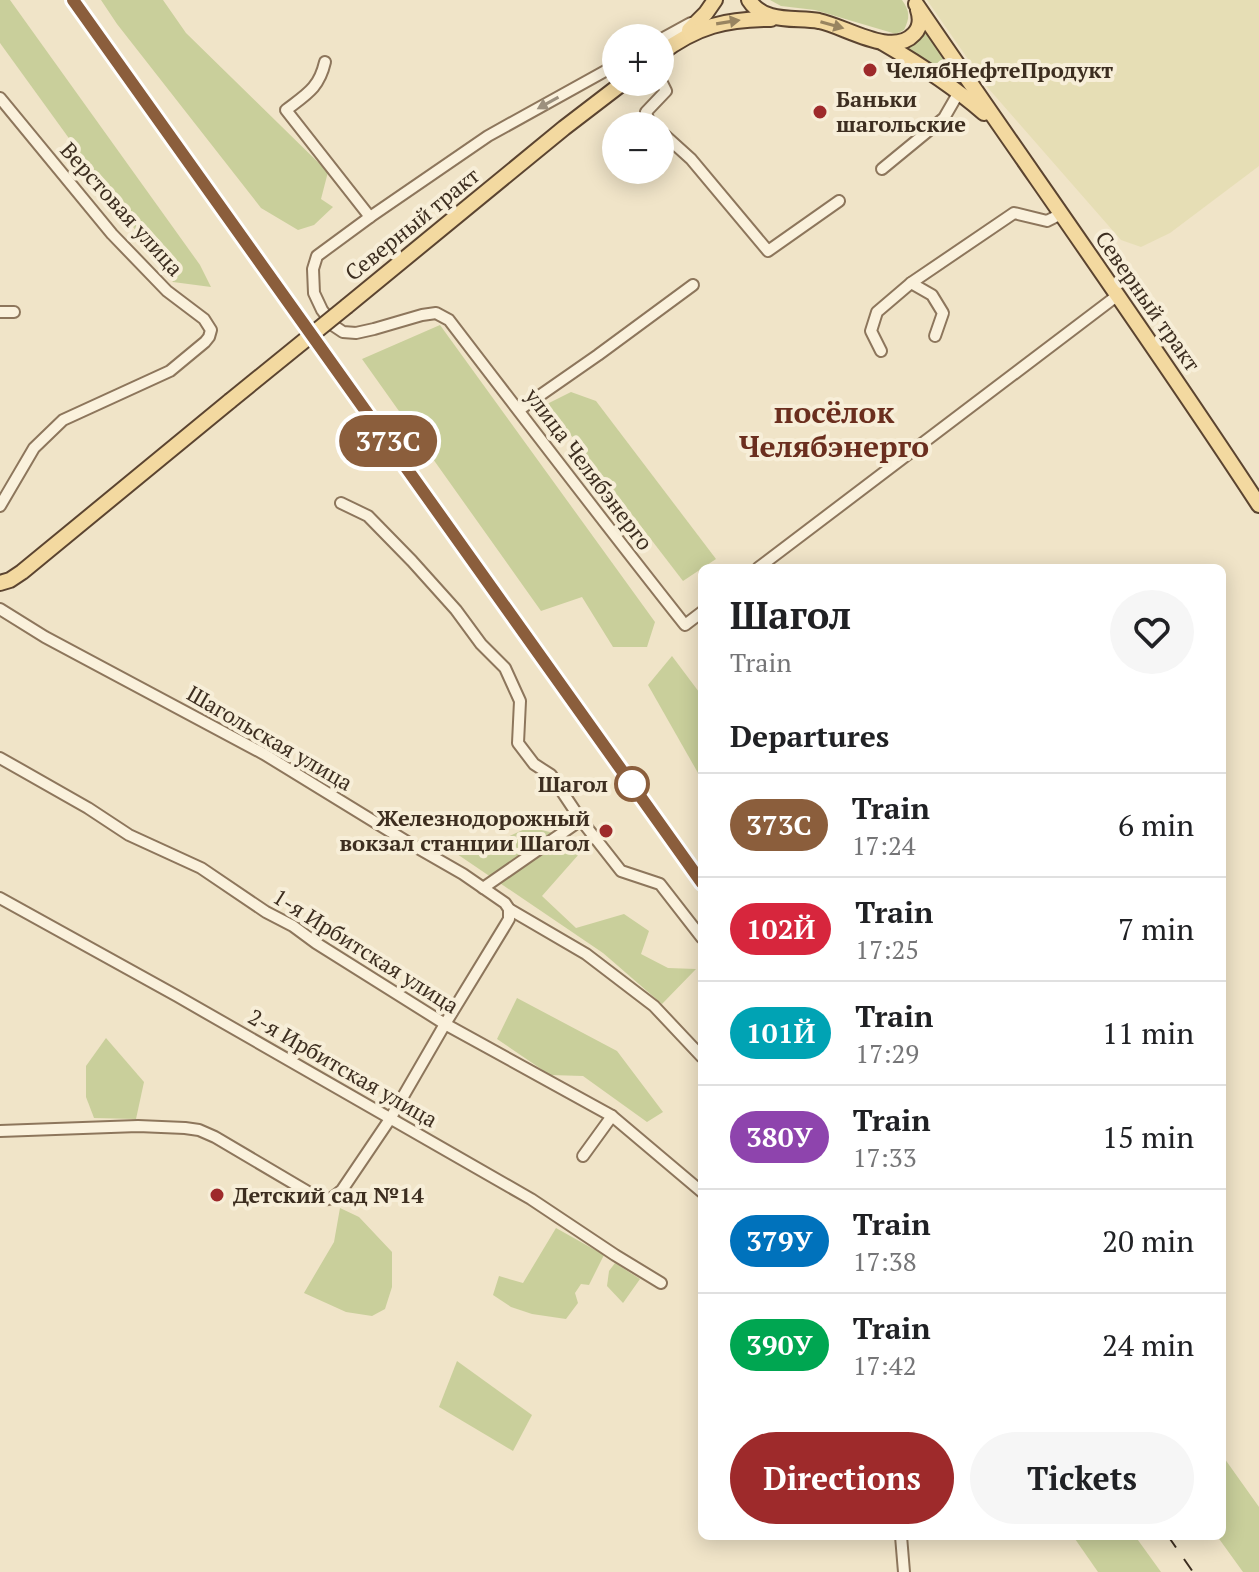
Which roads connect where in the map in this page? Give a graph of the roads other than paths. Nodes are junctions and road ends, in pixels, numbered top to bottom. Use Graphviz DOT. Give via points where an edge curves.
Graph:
graph roads {
  1 [pos="749,0"];
  2 [pos="915,2"];
  3 [pos="710,6"];
  4 [pos="779,19"];
  5 [pos="674,30"];
  6 [pos="680,39"];
  7 [pos="883,43"];
  8 [pos="674,44"];
  9 [pos="325,62"];
  10 [pos="602,73"];
  11 [pos="959,92"];
  12 [pos="606,96"];
  13 [pos="661,96"];
  14 [pos="0,98"];
  15 [pos="646,112"];
  16 [pos="998,125"];
  17 [pos="674,144"];
  18 [pos="882,169"];
  19 [pos="839,201"];
  20 [pos="1061,214"];
  21 [pos="370,217"];
  22 [pos="911,283"];
  23 [pos="693,285"];
  24 [pos="1118,295"];
  25 [pos="0,312"];
  26 [pos="14,312"];
  27 [pos="449,320"];
  28 [pos="935,336"];
  29 [pos="881,351"];
  30 [pos="519,410"];
  31 [pos="341,503"];
  32 [pos="1259,505"];
  33 [pos="0,506"];
  34 [pos="763,564"];
  35 [pos="0,583"];
  36 [pos="0,609"];
  37 [pos="698,615"];
  38 [pos="0,758"];
  39 [pos="581,820"];
  40 [pos="483,888"];
  41 [pos="0,898"];
  42 [pos="509,909"];
  43 [pos="698,933"];
  44 [pos="445,1024"];
  45 [pos="698,1053"];
  46 [pos="612,1116"];
  47 [pos="390,1119"];
  48 [pos="0,1131"];
  49 [pos="583,1156"];
  50 [pos="698,1189"];
  51 [pos="661,1283"];
  52 [pos="901,1540"];
  53 [pos="904,1572"];
  1 -- 4 [label="main road"];
  2 -- 7 [label="main road" via="920,18 915,33 903,42"];
  2 -- 16 [label="main road, Северный тракт"];
  3 -- 5 [label="street"];
  3 -- 6 [label="main road"];
  6 -- 4 [label="main road, one-way" via="722,21"];
  4 -- 7 [label="main road, Северный тракт, one-way" via="833,24"];
  6 -- 8 [label="main road"];
  7 -- 11 [label="main road, Северный тракт"];
  9 -- 21 [label="street" via="313,89 286,110"];
  10 -- 21 [label="street, Северный тракт, one-way" via="488,136"];
  11 -- 16 [label="main road, Северный тракт"];
  11 -- 18 [label="street" via="944,118"];
  12 -- 35 [label="main road, Северный тракт, bridge" via="22,572"];
  13 -- 15 [label="street"];
  14 -- 33 [label="street, Верстовая улица" via="112,234 211,330 205,342 170,371 63,420 34,448"];
  16 -- 20 [label="main road, Северный тракт"];
  17 -- 19 [label="street" via="768,251"];
  20 -- 22 [label="street" via="1047,221 1014,213"];
  20 -- 24 [label="main road, Северный тракт"];
  21 -- 27 [label="street, Северный тракт" via="317,256 313,286 334,326 356,333 436,313"];
  22 -- 28 [label="street" via="932,295 943,313"];
  22 -- 29 [label="street" via="877,312 871,331"];
  23 -- 30 [label="street"];
  24 -- 32 [label="main road, Северный тракт"];
  24 -- 34 [label="street"];
  25 -- 26 [label="street"];
  27 -- 30 [label="street, улица Челябэнерго"];
  30 -- 37 [label="street, улица Челябэнерго" via="685,625"];
  31 -- 39 [label="street" via="368,516 505,668 520,701 518,743 551,775"];
  36 -- 40 [label="street, Шагольская улица" via="264,754"];
  38 -- 44 [label="street, 1-я Ирбитская улица" via="129,835 201,868"];
  39 -- 40 [label="street"];
  39 -- 43 [label="street" via="621,871 660,884"];
  40 -- 42 [label="street, Шагольская улица"];
  41 -- 47 [label="street, 2-я Ирбитская улица"];
  42 -- 44 [label="street" via="509,919"];
  42 -- 45 [label="street, Шагольская улица" via="609,971 654,1006"];
  44 -- 46 [label="street, 1-я Ирбитская улица"];
  44 -- 47 [label="street"];
  46 -- 49 [label="street"];
  46 -- 50 [label="street, 1-я Ирбитская улица"];
  47 -- 48 [label="street" via="342,1190 325,1200 199,1130 138,1126"];
  47 -- 51 [label="street, 2-я Ирбитская улица" via="531,1199"];
  52 -- 53 [label="street"];
}
